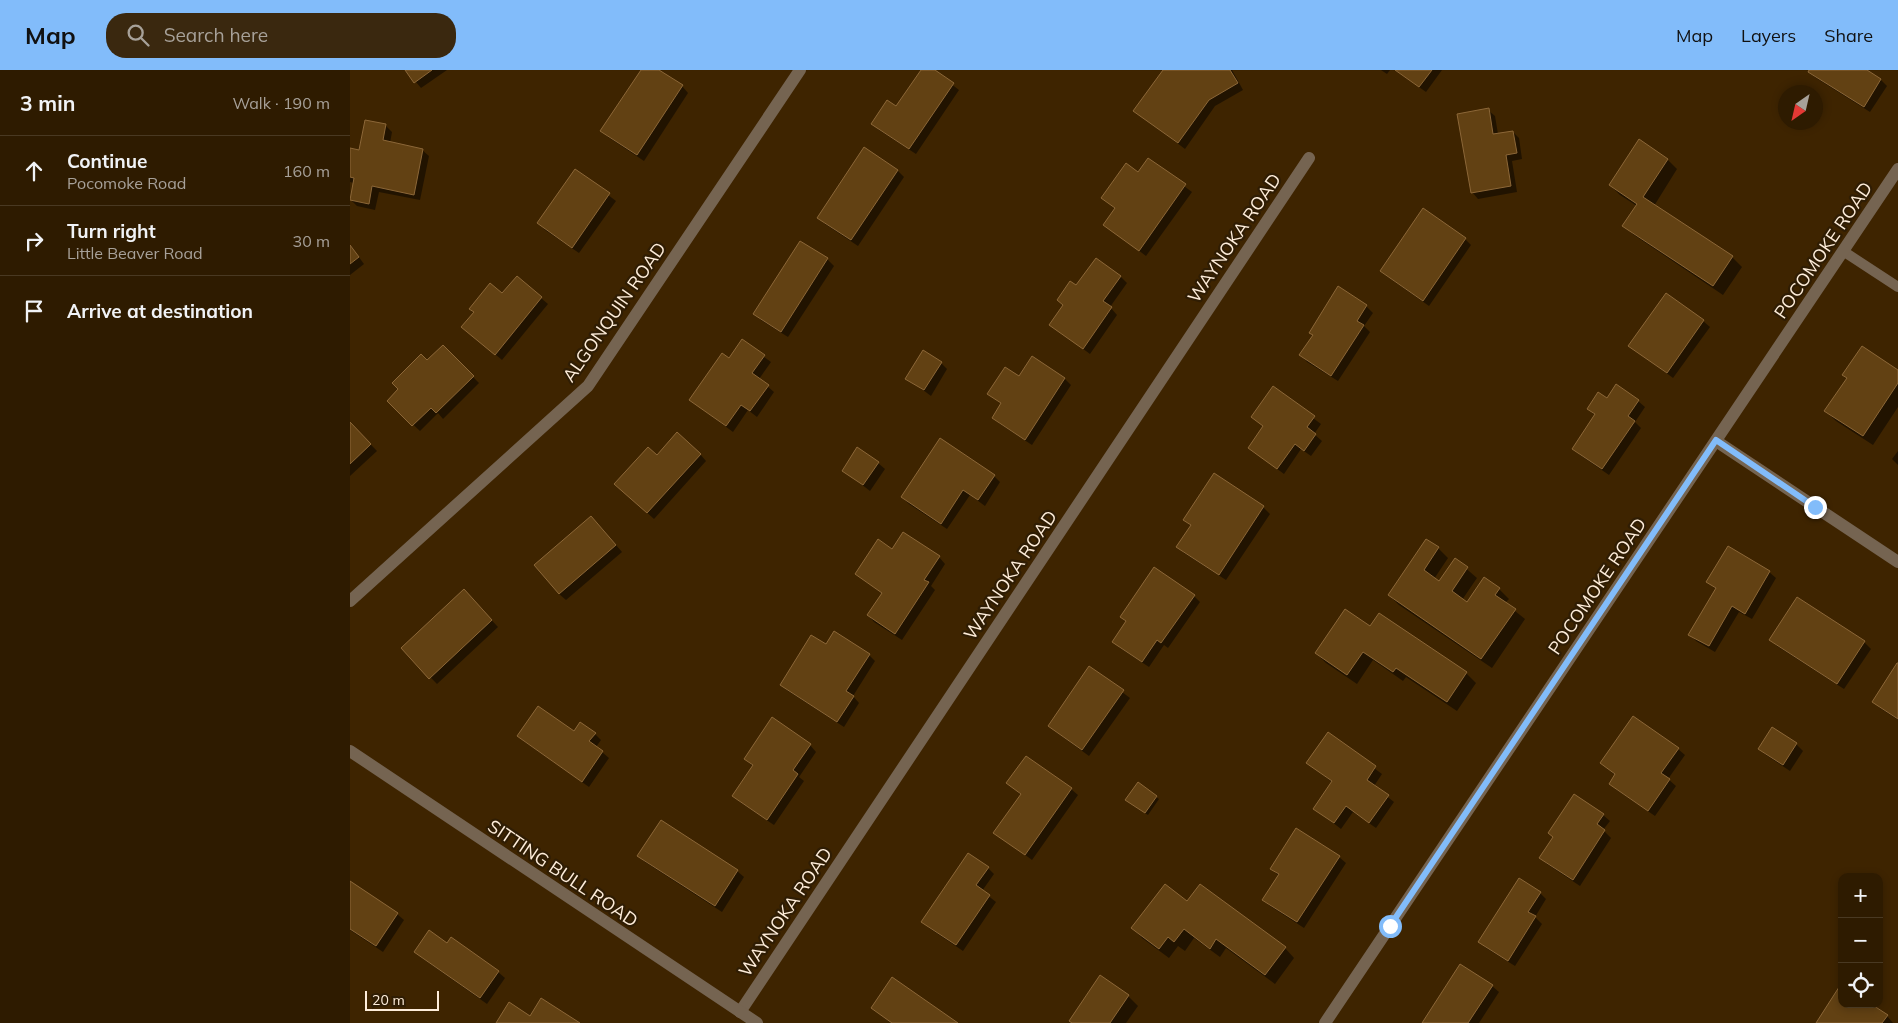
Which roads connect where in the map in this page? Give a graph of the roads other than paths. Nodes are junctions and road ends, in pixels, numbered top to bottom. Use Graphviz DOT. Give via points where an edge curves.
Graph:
graph roads {
  1 [pos="800,70"];
  2 [pos="1309,158"];
  3 [pos="1898,169"];
  4 [pos="1843,251"];
  5 [pos="1898,287"];
  6 [pos="1716,440"];
  7 [pos="1898,562"];
  8 [pos="350,601"];
  9 [pos="350,751"];
  10 [pos="740,1012"];
  11 [pos="757,1023"];
  12 [pos="1325,1023"];
  1 -- 8 [label="street, ALGONQUIN ROAD" via="588,386"];
  2 -- 10 [label="street, WAYNOKA ROAD"];
  3 -- 4 [label="street, POCOMOKE ROAD"];
  4 -- 5 [label="lane"];
  4 -- 6 [label="street, POCOMOKE ROAD"];
  6 -- 7 [label="street"];
  6 -- 12 [label="street, POCOMOKE ROAD"];
  9 -- 10 [label="street, SITTING BULL ROAD"];
  10 -- 11 [label="street, SITTING BULL ROAD"];
}
